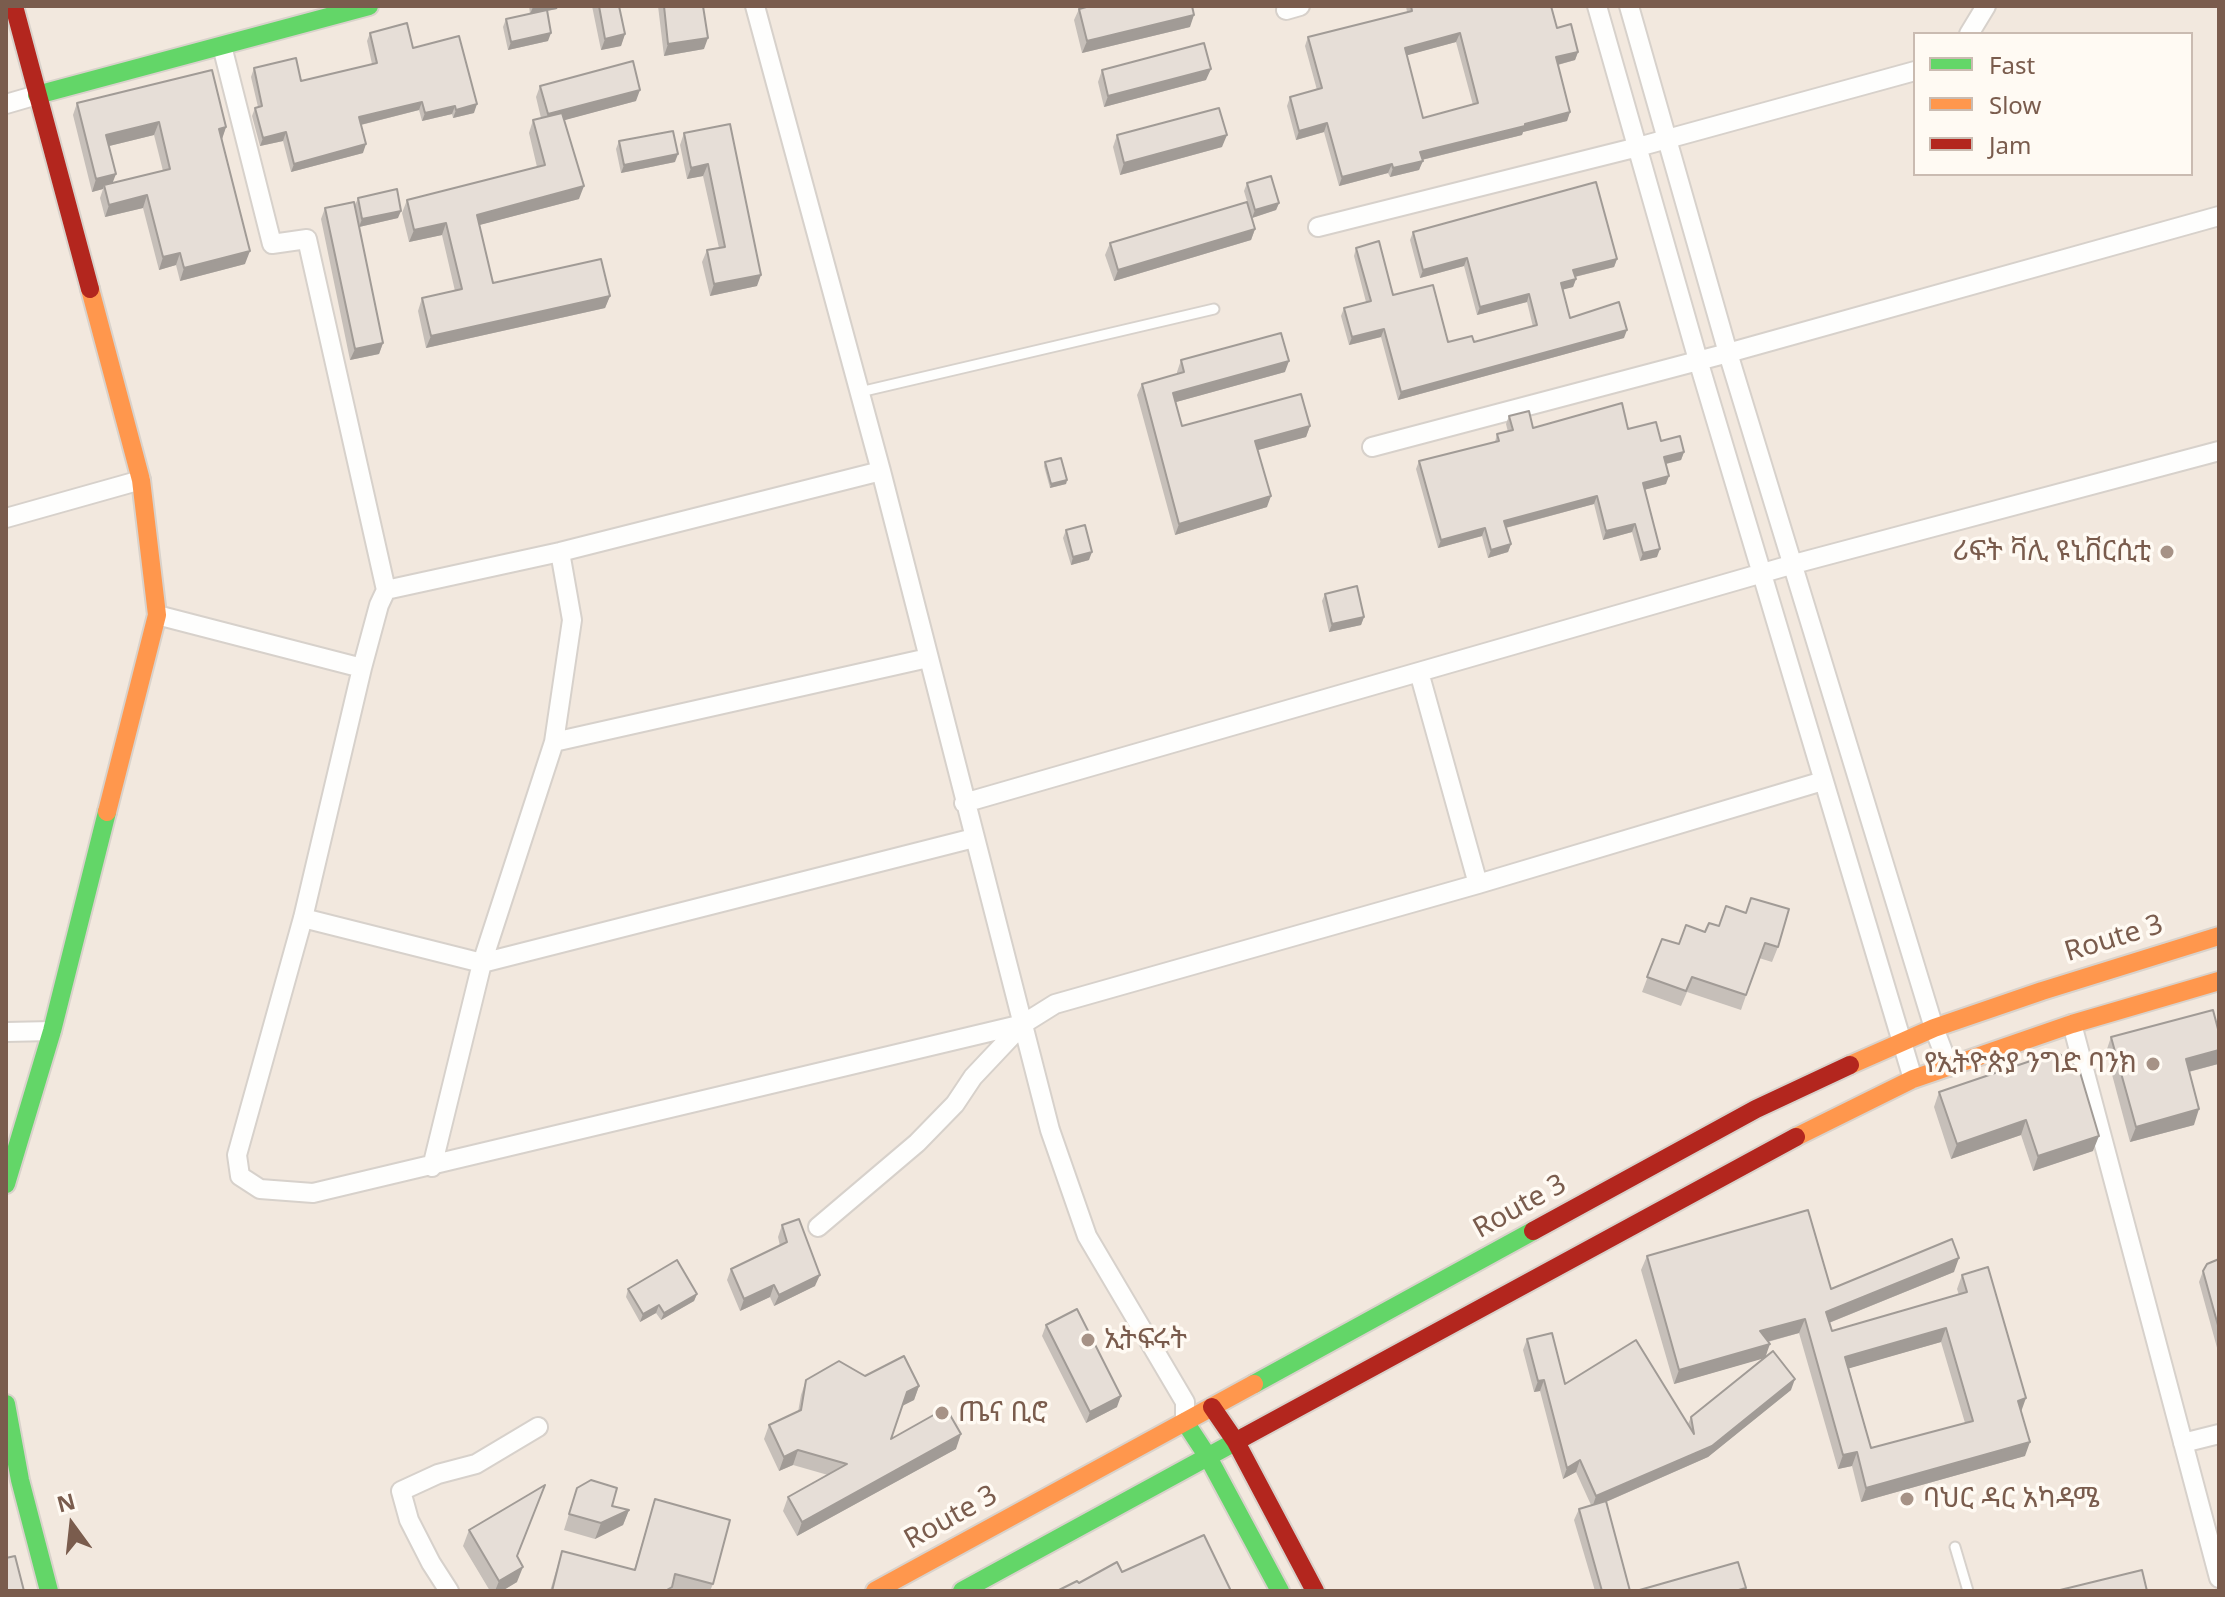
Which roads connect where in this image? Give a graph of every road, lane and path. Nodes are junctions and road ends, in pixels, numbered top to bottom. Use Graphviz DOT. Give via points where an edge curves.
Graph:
graph roads {
  1 [pos="14,6"];
  2 [pos="369,6"];
  3 [pos="755,6"];
  4 [pos="1597,6"];
  5 [pos="1629,6"];
  6 [pos="1986,6"];
  7 [pos="1970,32"];
  8 [pos="222,46"];
  9 [pos="1913,72"];
  10 [pos="37,95"];
  11 [pos="6,104"];
  12 [pos="1666,138"];
  13 [pos="1638,147"];
  14 [pos="2219,216"];
  15 [pos="1318,227"];
  16 [pos="1214,309"];
  17 [pos="1728,353"];
  18 [pos="1698,360"];
  19 [pos="860,392"];
  20 [pos="1372,447"];
  21 [pos="2219,451"];
  22 [pos="881,471"];
  23 [pos="141,480"];
  24 [pos="6,518"];
  25 [pos="560,552"];
  26 [pos="1794,564"];
  27 [pos="1762,574"];
  28 [pos="386,590"];
  29 [pos="157,615"];
  30 [pos="928,658"];
  31 [pos="362,668"];
  32 [pos="1419,672"];
  33 [pos="554,742"];
  34 [pos="1823,781"];
  35 [pos="964,803"];
  36 [pos="974,838"];
  37 [pos="1478,884"];
  38 [pos="303,918"];
  39 [pos="2219,936"];
  40 [pos="482,963"];
  41 [pos="2219,981"];
  42 [pos="1023,1024"];
  43 [pos="2072,1024"];
  44 [pos="1934,1028"];
  45 [pos="52,1031"];
  46 [pos="6,1032"];
  47 [pos="1900,1041"];
  48 [pos="1949,1067"];
  49 [pos="1913,1079"];
  50 [pos="432,1167"];
  51 [pos="6,1177"];
  52 [pos="6,1184"];
  53 [pos="818,1227"];
  54 [pos="1185,1402"];
  55 [pos="6,1404"];
  56 [pos="1212,1407"];
  57 [pos="1185,1422"];
  58 [pos="538,1427"];
  59 [pos="2219,1434"];
  60 [pos="1236,1442"];
  61 [pos="2183,1443"];
  62 [pos="1208,1457"];
  63 [pos="1955,1547"];
  64 [pos="2219,1578"];
  65 [pos="49,1591"];
  66 [pos="449,1591"];
  67 [pos="875,1591"];
  68 [pos="962,1591"];
  69 [pos="1280,1591"];
  70 [pos="1315,1591"];
  71 [pos="1968,1591"];
  1 -- 10 [label="main road"];
  2 -- 8 [label="main road"];
  3 -- 19 [label="street"];
  4 -- 13 [label="street"];
  5 -- 12 [label="street"];
  6 -- 7 [label="street"];
  8 -- 10 [label="main road"];
  8 -- 28 [label="street" via="272,244 307,239"];
  9 -- 12 [label="street"];
  10 -- 11 [label="street"];
  10 -- 23 [label="main road"];
  12 -- 13 [label="street"];
  12 -- 17 [label="street"];
  13 -- 15 [label="street"];
  13 -- 18 [label="street"];
  14 -- 17 [label="street"];
  16 -- 19 [label="lane"];
  17 -- 18 [label="street"];
  17 -- 26 [label="street"];
  18 -- 20 [label="street"];
  18 -- 27 [label="street"];
  19 -- 22 [label="street"];
  21 -- 26 [label="street"];
  22 -- 25 [label="street"];
  22 -- 30 [label="street"];
  23 -- 24 [label="street"];
  23 -- 29 [label="main road"];
  25 -- 28 [label="street"];
  25 -- 33 [label="street" via="572,620"];
  26 -- 27 [label="street"];
  26 -- 44 [label="street"];
  27 -- 32 [label="street"];
  27 -- 34 [label="street"];
  28 -- 31 [label="street"];
  29 -- 31 [label="street"];
  29 -- 45 [label="main road"];
  30 -- 33 [label="street"];
  30 -- 35 [label="street"];
  31 -- 38 [label="street"];
  32 -- 35 [label="street"];
  32 -- 37 [label="street"];
  33 -- 40 [label="street"];
  34 -- 37 [label="street"];
  34 -- 47 [label="street"];
  35 -- 36 [label="street"];
  36 -- 40 [label="street"];
  36 -- 42 [label="street"];
  37 -- 42 [label="street" via="1055,1004"];
  38 -- 40 [label="street"];
  38 -- 50 [label="street" via="237,1155 240,1176 260,1189 313,1193"];
  39 -- 44 [label="main road, Route 3"];
  40 -- 50 [label="street"];
  41 -- 43 [label="main road"];
  42 -- 50 [label="street"];
  42 -- 53 [label="street" via="917,1143"];
  42 -- 54 [label="street" via="1050,1130 1087,1236"];
  43 -- 48 [label="main road"];
  43 -- 61 [label="street"];
  44 -- 47 [label="main road, Route 3"];
  44 -- 48 [label="street"];
  45 -- 46 [label="street"];
  45 -- 51 [label="main road"];
  47 -- 49 [label="street"];
  47 -- 56 [label="main road, Route 3" via="1756,1109"];
  48 -- 49 [label="main road"];
  49 -- 60 [label="main road" via="1787,1141"];
  51 -- 52 [label="main road"];
  54 -- 56 [label="street"];
  54 -- 57 [label="street"];
  55 -- 65 [label="main road"];
  56 -- 57 [label="main road, Route 3"];
  56 -- 60 [label="main road"];
  57 -- 62 [label="main road"];
  57 -- 67 [label="main road, Route 3"];
  58 -- 66 [label="street" via="476,1464 401,1491 409,1520"];
  59 -- 61 [label="street"];
  60 -- 62 [label="main road"];
  60 -- 70 [label="main road"];
  61 -- 64 [label="street"];
  62 -- 68 [label="main road"];
  62 -- 69 [label="main road"];
  63 -- 71 [label="lane"];
}
